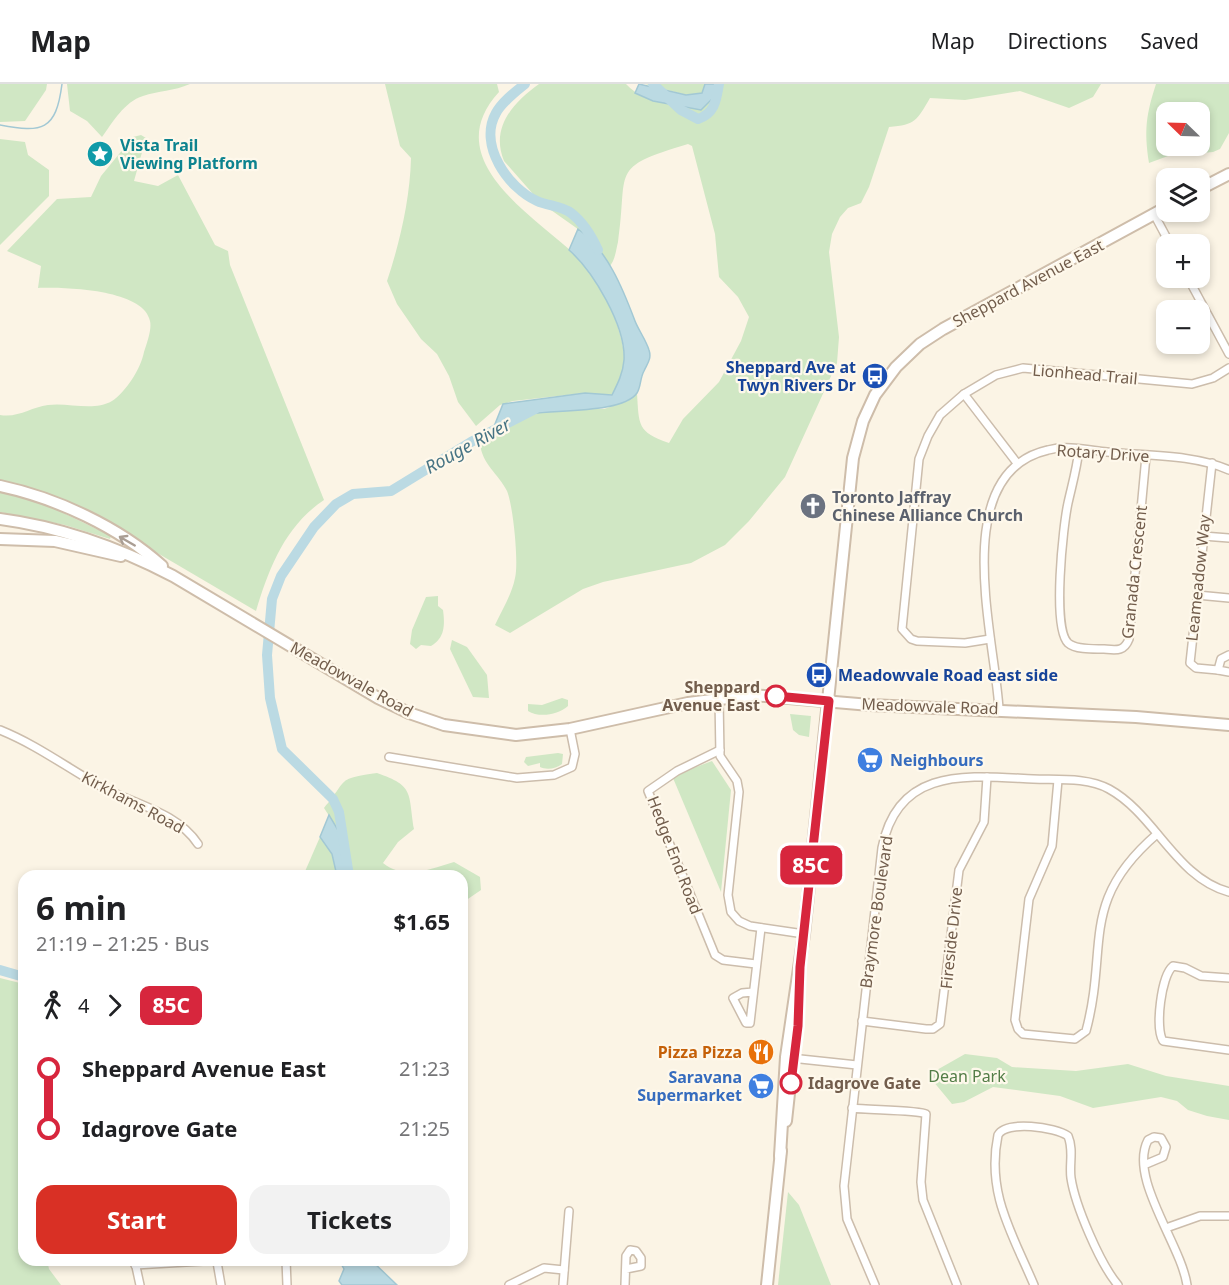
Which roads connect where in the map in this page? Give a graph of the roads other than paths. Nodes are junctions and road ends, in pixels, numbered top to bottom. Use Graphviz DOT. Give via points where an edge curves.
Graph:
graph roads {
  1 [pos="1228,176"];
  2 [pos="1210,184"];
  3 [pos="1154,214"];
  4 [pos="1165,234"];
  5 [pos="1193,288"];
  6 [pos="1229,354"];
  7 [pos="1229,368"];
  8 [pos="964,394"];
  9 [pos="1079,449"];
  10 [pos="1146,456"];
  11 [pos="1017,464"];
  12 [pos="1212,464"];
  13 [pos="1229,470"];
  14 [pos="0,486"];
  15 [pos="0,519"];
  16 [pos="1203,536"];
  17 [pos="1229,538"];
  18 [pos="0,539"];
  19 [pos="139,559"];
  20 [pos="173,576"];
  21 [pos="1197,596"];
  22 [pos="1229,598"];
  23 [pos="990,639"];
  24 [pos="1229,655"];
  25 [pos="1218,670"];
  26 [pos="1229,672"];
  27 [pos="719,698"];
  28 [pos="829,701"];
  29 [pos="999,709"];
  30 [pos="1229,726"];
  31 [pos="570,729"];
  32 [pos="0,730"];
  33 [pos="720,750"];
  34 [pos="389,757"];
  35 [pos="987,777"];
  36 [pos="1058,780"];
  37 [pos="1157,834"];
  38 [pos="198,844"];
  39 [pos="1229,892"];
  40 [pos="761,928"];
  41 [pos="804,934"];
  42 [pos="756,964"];
  43 [pos="1229,978"];
  44 [pos="753,992"];
  45 [pos="862,1021"];
  46 [pos="1229,1050"];
  47 [pos="790,1058"];
  48 [pos="857,1065"];
  49 [pos="852,1108"];
  50 [pos="1144,1165"];
  51 [pos="569,1211"];
  52 [pos="1229,1216"];
  53 [pos="1166,1228"];
  54 [pos="135,1266"];
  55 [pos="219,1266"];
  56 [pos="286,1266"];
  57 [pos="626,1269"];
  58 [pos="564,1270"];
  59 [pos="140,1285"];
  60 [pos="221,1285"];
  61 [pos="287,1285"];
  62 [pos="509,1285"];
  63 [pos="563,1285"];
  64 [pos="625,1285"];
  65 [pos="767,1285"];
  66 [pos="875,1285"];
  67 [pos="957,1285"];
  68 [pos="1034,1285"];
  69 [pos="1118,1285"];
  70 [pos="1186,1285"];
  1 -- 2 [label="main road"];
  3 -- 4 [label="street"];
  3 -- 28 [label="main road, Sheppard Avenue East" via="943,329 920,344 885,381 863,421 853,458"];
  5 -- 6 [label="street"];
  7 -- 8 [label="street, Lionhead Trail" via="1192,384 1023,368 996,375"];
  8 -- 11 [label="street"];
  8 -- 23 [label="street, Lionhead Trail" via="940,415 919,459 902,629 917,640 965,643"];
  9 -- 10 [label="street, Rotary Drive"];
  9 -- 10 [label="street, Granada Crescent" via="1066,513 1059,596 1064,638 1069,645 1081,648 1119,651 1127,646"];
  9 -- 11 [label="street, Rotary Drive" via="1048,450"];
  10 -- 12 [label="street, Rotary Drive"];
  11 -- 23 [label="street, Rotary Drive" via="1000,484 989,516 984,594"];
  12 -- 13 [label="street, Rotary Drive"];
  12 -- 16 [label="street, Leameadow Way"];
  20 -- 14 [label="main road, one-way" via="147,553 87,518 45,499"];
  15 -- 19 [label="main road, Meadowvale Road" via="82,537"];
  16 -- 17 [label="street"];
  16 -- 21 [label="street, Leameadow Way"];
  18 -- 19 [label="main road" via="55,541"];
  19 -- 20 [label="main road, Meadowvale Road"];
  20 -- 31 [label="main road, Meadowvale Road" via="394,706 444,725 516,735"];
  21 -- 22 [label="street"];
  21 -- 25 [label="street, Leameadow Way" via="1190,663 1196,668"];
  23 -- 29 [label="street, Rotary Drive"];
  24 -- 25 [label="street" via="1221,659"];
  25 -- 26 [label="street, Leameadow Way"];
  27 -- 28 [label="main road, Meadowvale Road" via="752,695"];
  27 -- 31 [label="main road, Meadowvale Road"];
  27 -- 33 [label="street, Hedge End Road"];
  28 -- 29 [label="main road, Meadowvale Road"];
  28 -- 41 [label="main road, Sheppard Avenue East"];
  29 -- 30 [label="main road, Meadowvale Road"];
  31 -- 34 [label="street" via="575,754 572,767 554,775 517,778"];
  32 -- 38 [label="street, Kirkhams Road" via="37,746 101,787 163,815 191,833"];
  33 -- 40 [label="street, Hedge End Road" via="722,762 737,781 739,792 729,903 739,921"];
  33 -- 42 [label="street, Hedge End Road" via="677,771 648,791 716,955 723,960"];
  35 -- 36 [label="street, Braymore Boulevard"];
  35 -- 45 [label="street, Braymore Boulevard" via="960,776 930,783 910,796 888,825 880,858"];
  35 -- 45 [label="street, Fireside Drive" via="984,822 959,870 940,1024 926,1029"];
  36 -- 37 [label="street, Braymore Boulevard" via="1083,781 1107,788 1128,802"];
  36 -- 37 [label="street" via="1052,846 1029,898 1015,1020 1023,1034 1075,1039 1086,1031 1100,922 1107,897 1131,858"];
  37 -- 39 [label="street, Braymore Boulevard" via="1205,882"];
  40 -- 41 [label="street, Hedge End Road"];
  40 -- 42 [label="street"];
  41 -- 47 [label="main road, Sheppard Avenue East"];
  42 -- 44 [label="street"];
  43 -- 46 [label="street" via="1201,976 1173,966 1165,975 1158,1028 1162,1041"];
  45 -- 48 [label="street, Braymore Boulevard"];
  47 -- 48 [label="street"];
  47 -- 65 [label="main road, Sheppard Avenue East"];
  48 -- 49 [label="street, Braymore Boulevard"];
  49 -- 66 [label="street, Braymore Boulevard" via="844,1209"];
  49 -- 67 [label="street" via="914,1110 926,1114 923,1200"];
  50 -- 53 [label="street"];
  51 -- 58 [label="street"];
  52 -- 53 [label="street" via="1200,1216"];
  53 -- 70 [label="street"];
  54 -- 59 [label="street"];
  55 -- 60 [label="street"];
  56 -- 61 [label="street"];
  57 -- 64 [label="street"];
  58 -- 62 [label="street" via="544,1268"];
  58 -- 63 [label="street"];
  68 -- 69 [label="street" via="999,1203 994,1181 998,1135 1010,1125 1056,1130 1068,1136 1073,1189 1104,1266"];
}
